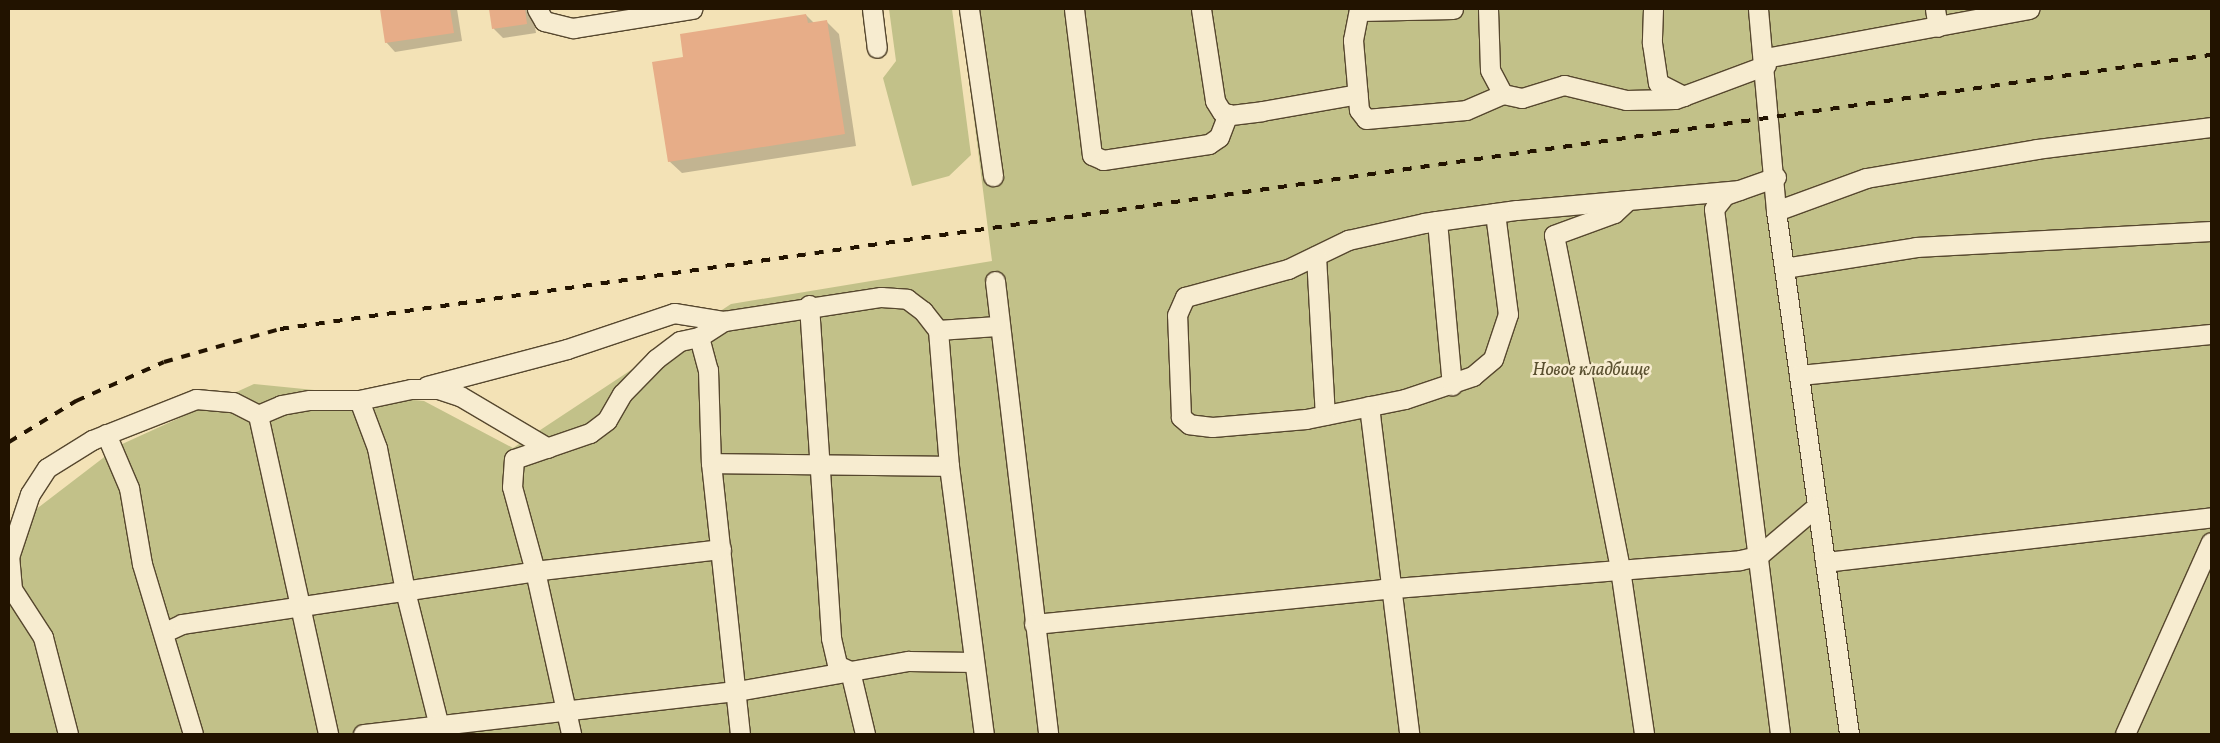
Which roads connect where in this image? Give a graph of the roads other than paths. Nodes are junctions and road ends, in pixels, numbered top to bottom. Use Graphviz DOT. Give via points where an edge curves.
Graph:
graph roads {
  1 [pos="536,9"];
  2 [pos="692,9"];
  3 [pos="872,9"];
  4 [pos="969,9"];
  5 [pos="1074,9"];
  6 [pos="1201,9"];
  7 [pos="1454,9"];
  8 [pos="1488,9"];
  9 [pos="1653,9"];
  10 [pos="1758,9"];
  11 [pos="2030,9"];
  12 [pos="1359,10"];
  13 [pos="1936,18"];
  14 [pos="877,48"];
  15 [pos="1765,61"];
  16 [pos="1358,94"];
  17 [pos="1503,94"];
  18 [pos="1686,96"];
  19 [pos="1228,114"];
  20 [pos="2211,127"];
  21 [pos="993,176"];
  22 [pos="1776,177"];
  23 [pos="1740,190"];
  24 [pos="1628,200"];
  25 [pos="1776,211"];
  26 [pos="1495,213"];
  27 [pos="1437,221"];
  28 [pos="2211,231"];
  29 [pos="1316,256"];
  30 [pos="1784,268"];
  31 [pos="995,281"];
  32 [pos="809,305"];
  33 [pos="724,321"];
  34 [pos="997,326"];
  35 [pos="938,330"];
  36 [pos="2211,334"];
  37 [pos="699,337"];
  38 [pos="1798,374"];
  39 [pos="1452,385"];
  40 [pos="411,389"];
  41 [pos="359,400"];
  42 [pos="1369,406"];
  43 [pos="258,415"];
  44 [pos="1325,415"];
  45 [pos="106,434"];
  46 [pos="548,448"];
  47 [pos="818,462"];
  48 [pos="711,463"];
  49 [pos="949,466"];
  50 [pos="1817,506"];
  51 [pos="2211,517"];
  52 [pos="2211,542"];
  53 [pos="721,549"];
  54 [pos="1758,556"];
  55 [pos="1825,562"];
  56 [pos="1620,569"];
  57 [pos="535,571"];
  58 [pos="1389,588"];
  59 [pos="10,590"];
  60 [pos="405,591"];
  61 [pos="298,606"];
  62 [pos="1034,624"];
  63 [pos="164,632"];
  64 [pos="974,662"];
  65 [pos="850,671"];
  66 [pos="737,691"];
  67 [pos="566,710"];
  68 [pos="440,730"];
  69 [pos="68,734"];
  70 [pos="193,734"];
  71 [pos="328,734"];
  72 [pos="363,734"];
  73 [pos="571,734"];
  74 [pos="740,734"];
  75 [pos="865,734"];
  76 [pos="984,734"];
  77 [pos="1048,734"];
  78 [pos="1410,734"];
  79 [pos="1644,734"];
  80 [pos="1780,734"];
  81 [pos="1849,734"];
  82 [pos="2124,734"];
  1 -- 2 [label="lane" via="544,21 573,28"];
  3 -- 14 [label="lane"];
  4 -- 21 [label="lane"];
  5 -- 19 [label="lane" via="1092,155 1103,160 1209,144 1219,137"];
  6 -- 19 [label="lane" via="1215,101"];
  7 -- 12 [label="lane"];
  8 -- 17 [label="lane" via="1490,70"];
  9 -- 18 [label="lane" via="1652,43 1658,82"];
  10 -- 15 [label="lane"];
  11 -- 13 [label="lane"];
  12 -- 16 [label="lane" via="1353,40"];
  13 -- 15 [label="lane"];
  15 -- 18 [label="lane"];
  15 -- 22 [label="lane"];
  16 -- 17 [label="lane" via="1359,110 1366,119 1466,110"];
  16 -- 19 [label="lane"];
  17 -- 18 [label="lane" via="1522,98 1564,85 1626,100"];
  20 -- 25 [label="lane" via="2037,149 1866,178"];
  22 -- 23 [label="lane"];
  22 -- 25 [label="lane"];
  23 -- 24 [label="lane"];
  23 -- 54 [label="lane" via="1725,195 1714,209"];
  24 -- 26 [label="lane"];
  24 -- 56 [label="lane" via="1614,213 1554,235"];
  25 -- 30 [label="lane"];
  26 -- 27 [label="lane"];
  26 -- 39 [label="lane" via="1508,314 1493,359 1473,376"];
  27 -- 29 [label="lane" via="1348,240"];
  27 -- 39 [label="lane"];
  28 -- 30 [label="lane" via="1916,247"];
  29 -- 44 [label="lane"];
  29 -- 44 [label="lane" via="1288,269 1201,291 1179,302 1181,417 1189,424 1212,427"];
  30 -- 38 [label="lane"];
  31 -- 34 [label="lane"];
  32 -- 33 [label="lane"];
  32 -- 35 [label="lane" via="881,297 907,299 923,311"];
  32 -- 47 [label="lane"];
  33 -- 37 [label="lane"];
  33 -- 40 [label="lane" via="674,313 567,349"];
  34 -- 35 [label="lane"];
  34 -- 62 [label="lane"];
  35 -- 49 [label="lane"];
  36 -- 38 [label="lane"];
  37 -- 46 [label="lane" via="680,341 656,359 596,428"];
  37 -- 48 [label="lane" via="708,370"];
  38 -- 50 [label="lane"];
  39 -- 42 [label="lane"];
  40 -- 41 [label="lane"];
  40 -- 46 [label="lane" via="438,389 460,396"];
  41 -- 43 [label="lane" via="310,400 281,404"];
  41 -- 60 [label="lane" via="377,448"];
  42 -- 44 [label="lane"];
  42 -- 58 [label="lane"];
  43 -- 45 [label="lane" via="233,402 196,399"];
  43 -- 61 [label="lane"];
  45 -- 59 [label="lane" via="47,468 30,494 9,557"];
  45 -- 63 [label="lane" via="129,488 142,564"];
  46 -- 57 [label="lane" via="514,460 512,487"];
  47 -- 48 [label="lane"];
  47 -- 49 [label="lane"];
  47 -- 65 [label="lane" via="831,638 837,665"];
  48 -- 53 [label="lane"];
  49 -- 64 [label="lane"];
  50 -- 54 [label="lane"];
  50 -- 55 [label="lane"];
  51 -- 55 [label="lane"];
  52 -- 82 [label="lane"];
  53 -- 57 [label="lane"];
  53 -- 66 [label="lane"];
  54 -- 56 [label="lane"];
  54 -- 80 [label="lane"];
  55 -- 81 [label="lane"];
  56 -- 58 [label="lane"];
  56 -- 79 [label="lane"];
  57 -- 60 [label="lane"];
  57 -- 67 [label="lane"];
  58 -- 62 [label="lane"];
  58 -- 78 [label="lane"];
  59 -- 69 [label="lane" via="43,637"];
  60 -- 61 [label="lane"];
  60 -- 68 [label="lane"];
  61 -- 63 [label="lane" via="182,624"];
  61 -- 71 [label="lane"];
  62 -- 77 [label="lane"];
  63 -- 70 [label="lane"];
  64 -- 65 [label="lane" via="908,661"];
  64 -- 76 [label="lane"];
  65 -- 66 [label="lane"];
  65 -- 75 [label="lane"];
  66 -- 67 [label="lane"];
  66 -- 74 [label="lane"];
  67 -- 68 [label="lane"];
  67 -- 73 [label="lane"];
  68 -- 72 [label="lane"];
}
